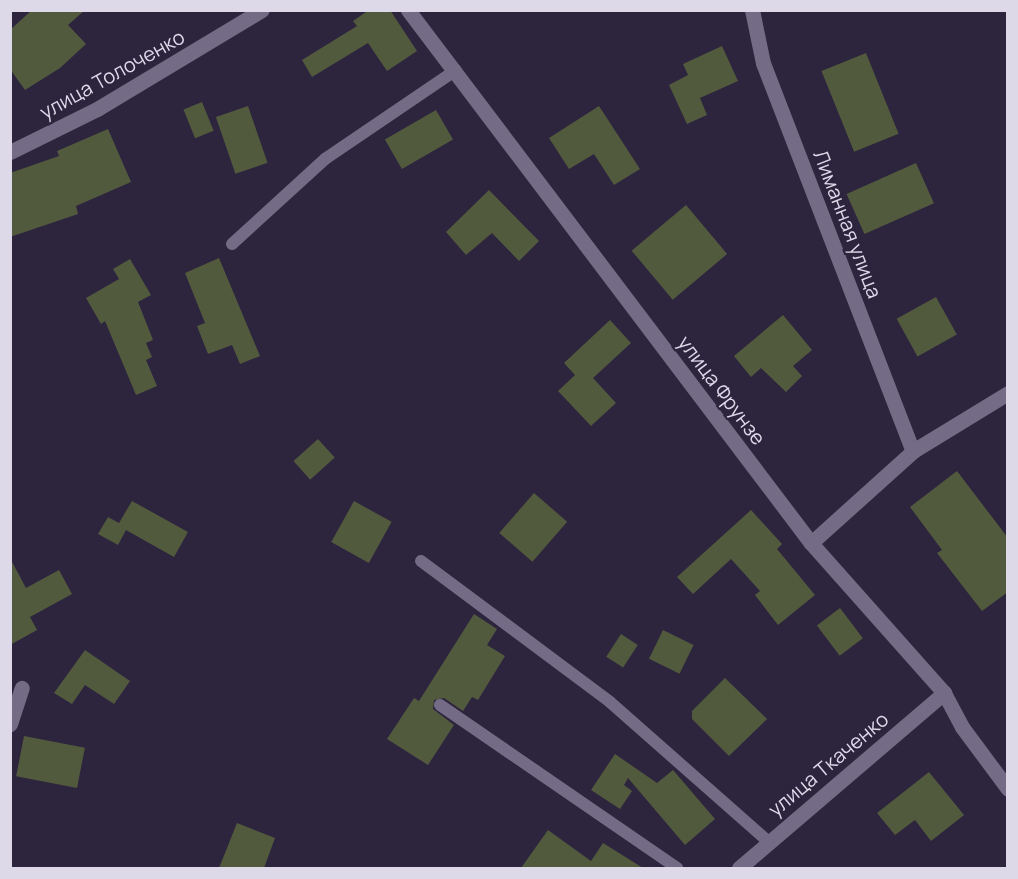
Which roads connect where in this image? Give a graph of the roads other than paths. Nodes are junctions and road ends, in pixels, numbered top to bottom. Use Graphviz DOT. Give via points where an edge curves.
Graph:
graph roads {
  1 [pos="262,10"];
  2 [pos="408,10"];
  3 [pos="752,10"];
  4 [pos="456,70"];
  5 [pos="10,152"];
  6 [pos="232,244"];
  7 [pos="1008,393"];
  8 [pos="913,451"];
  9 [pos="812,543"];
  10 [pos="421,561"];
  11 [pos="22,688"];
  12 [pos="944,693"];
  13 [pos="440,705"];
  14 [pos="10,724"];
  15 [pos="1008,789"];
  16 [pos="769,842"];
  17 [pos="677,868"];
  18 [pos="739,868"];
  1 -- 5 [label="street, улица Толоченко" via="97,109"];
  2 -- 4 [label="street, улица Фрунзе"];
  3 -- 8 [label="street, Лиманная улица" via="763,63"];
  4 -- 6 [label="lane" via="325,159"];
  4 -- 9 [label="street, улица Фрунзе"];
  7 -- 8 [label="street"];
  8 -- 9 [label="street"];
  9 -- 12 [label="street, улица Фрунзе"];
  10 -- 16 [label="lane" via="610,702"];
  11 -- 14 [label="street"];
  12 -- 15 [label="street, улица Фрунзе" via="962,727"];
  12 -- 16 [label="street, улица Ткаченко"];
  13 -- 17 [label="lane"];
  16 -- 18 [label="street, улица Ткаченко"];
}
